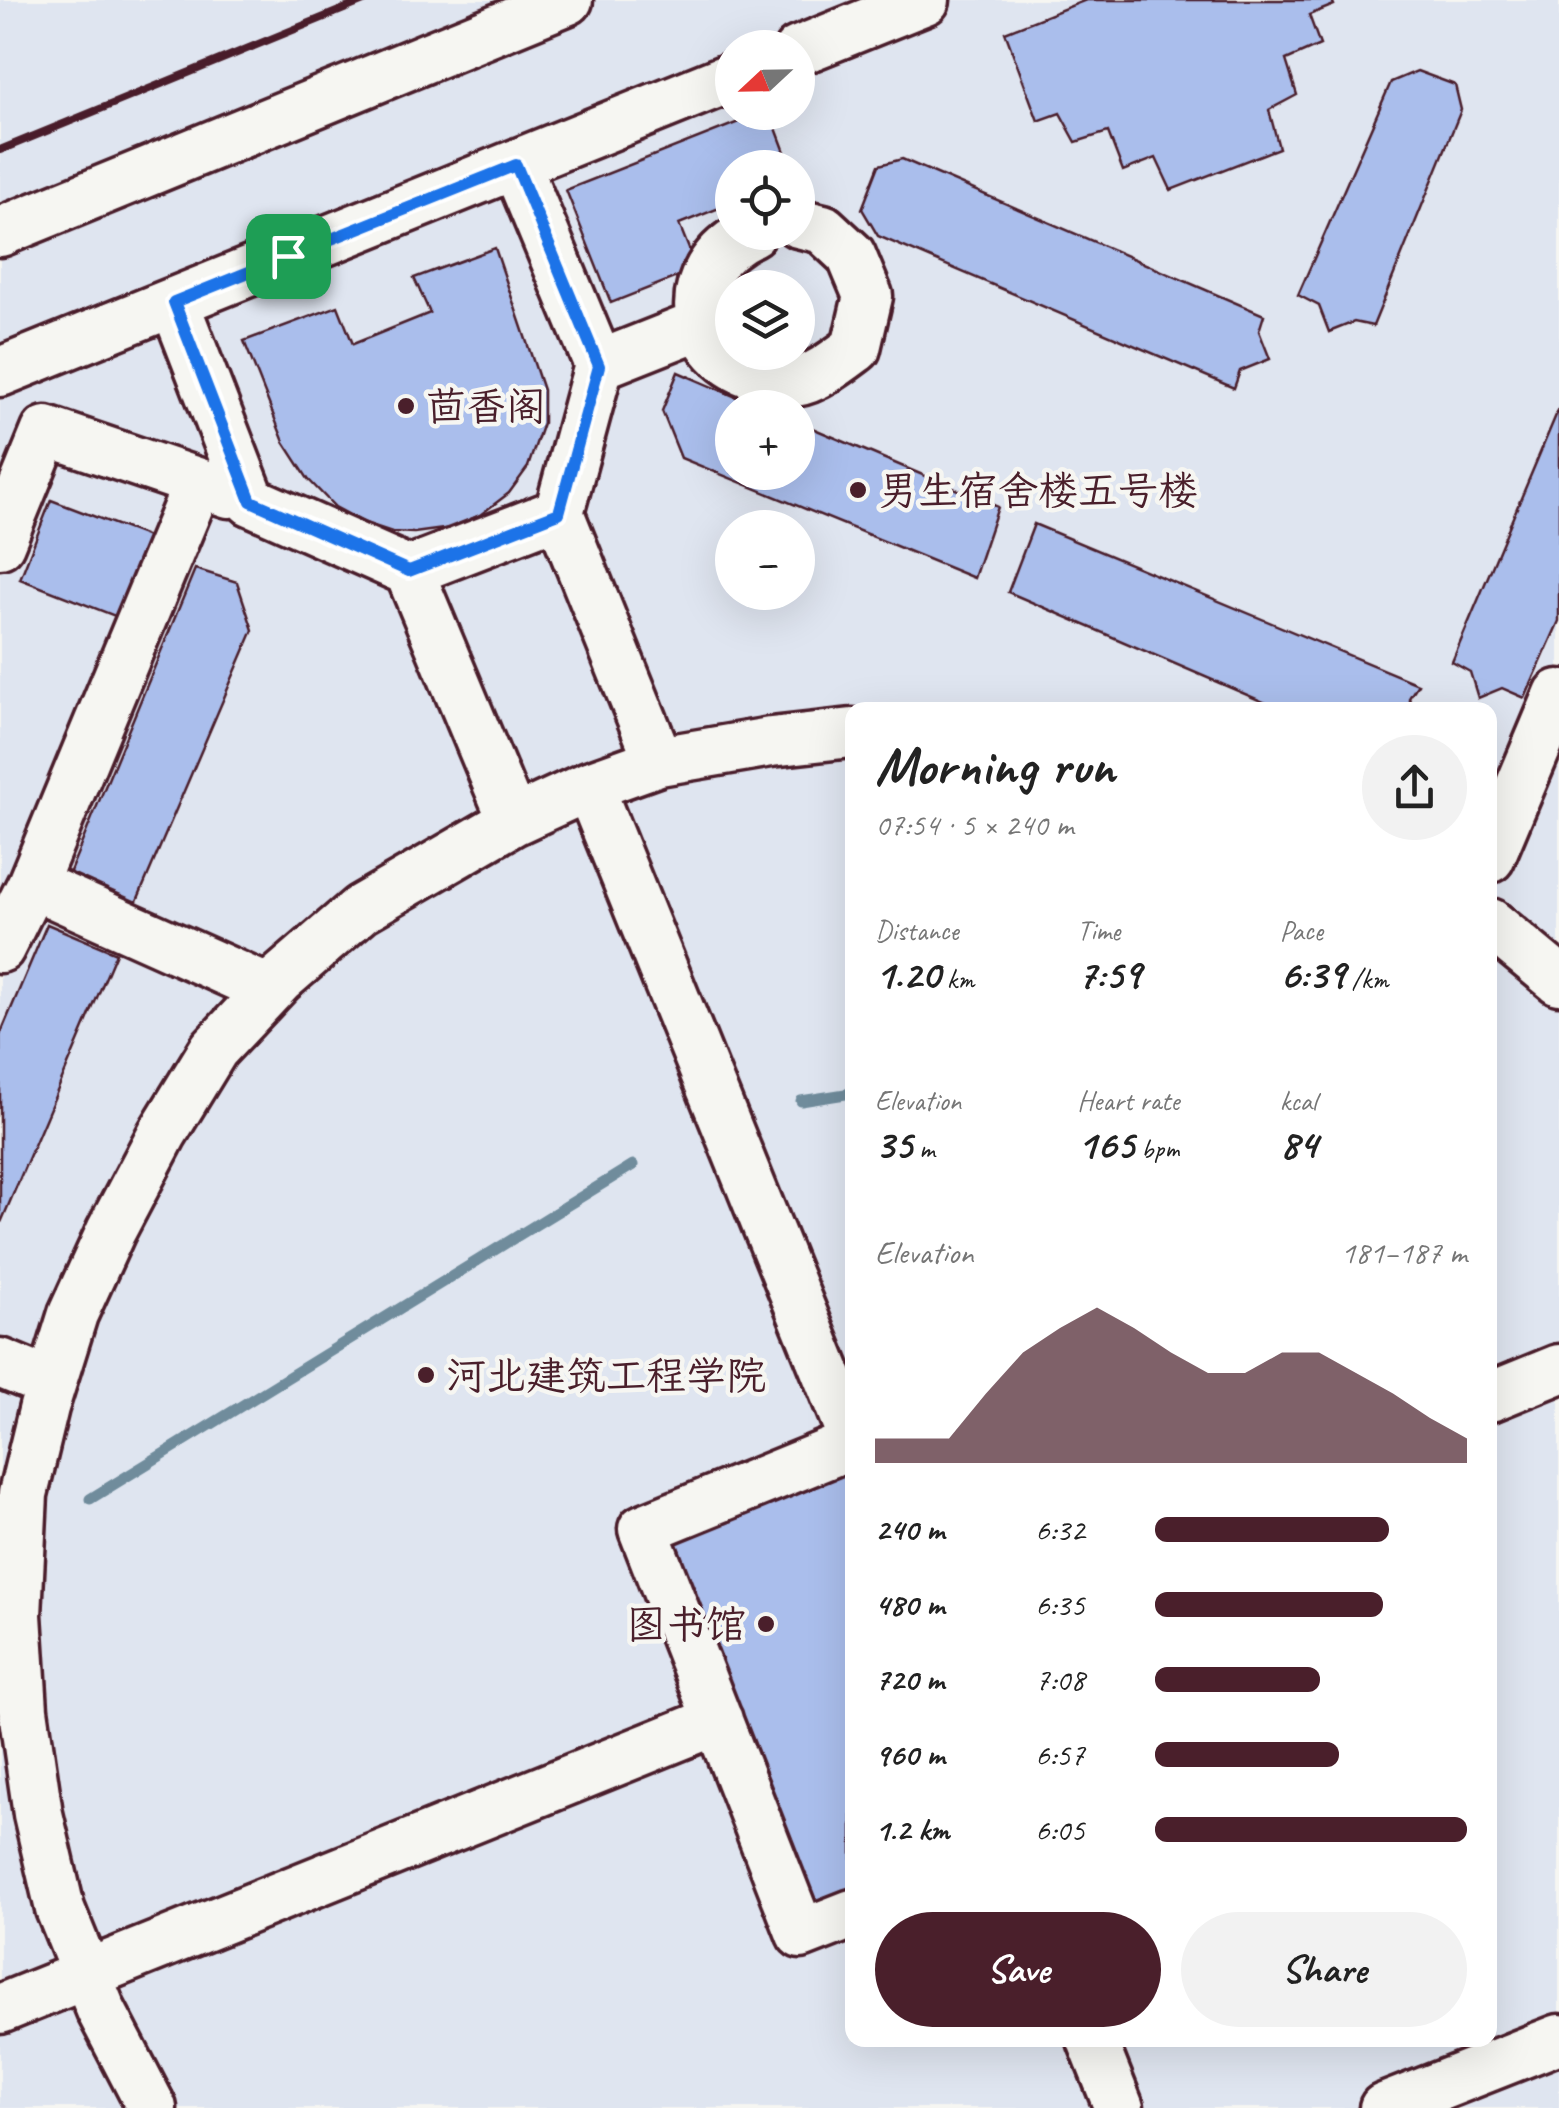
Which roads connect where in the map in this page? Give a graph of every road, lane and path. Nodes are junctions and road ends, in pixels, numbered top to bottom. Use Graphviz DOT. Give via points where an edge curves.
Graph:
graph roads {
  1 [pos="568,0"];
  2 [pos="925,0"];
  3 [pos="815,44"];
  4 [pos="715,85"];
  5 [pos="516,165"];
  6 [pos="815,228"];
  7 [pos="0,232"];
  8 [pos="726,250"];
  9 [pos="174,302"];
  10 [pos="700,324"];
  11 [pos="599,366"];
  12 [pos="0,372"];
  13 [pos="198,482"];
  14 [pos="251,501"];
  15 [pos="559,513"];
  16 [pos="1,541"];
  17 [pos="409,571"];
  18 [pos="1559,694"];
  19 [pos="845,734"];
  20 [pos="659,761"];
  21 [pos="589,786"];
  22 [pos="513,821"];
  23 [pos="1497,841"];
  24 [pos="32,884"];
  25 [pos="1497,929"];
  26 [pos="0,948"];
  27 [pos="1559,980"];
  28 [pos="269,990"];
  29 [pos="0,1363"];
  30 [pos="1559,1368"];
  31 [pos="51,1384"];
  32 [pos="1497,1394"];
  33 [pos="845,1419"];
  34 [pos="845,1447"];
  35 [pos="12,1490"];
  36 [pos="9,1616"];
  37 [pos="718,1720"];
  38 [pos="845,1917"];
  39 [pos="86,1974"];
  40 [pos="0,2009"];
  41 [pos="1559,2039"];
  42 [pos="1095,2047"];
  43 [pos="152,2108"];
  44 [pos="1119,2108"];
  45 [pos="1384,2108"];
  1 -- 7 [label="street"];
  2 -- 3 [label="street"];
  4 -- 5 [label="street"];
  5 -- 9 [label="street"];
  5 -- 11 [label="street"];
  6 -- 10 [label="street" via="851,255 868,296 856,348 796,382 746,375 709,345"];
  8 -- 10 [label="street" via="711,264 700,291"];
  9 -- 12 [label="street"];
  9 -- 14 [label="street"];
  10 -- 11 [label="street"];
  11 -- 15 [label="street"];
  13 -- 14 [label="street"];
  13 -- 16 [label="street" via="46,430"];
  13 -- 24 [label="street"];
  14 -- 17 [label="street"];
  15 -- 17 [label="street"];
  15 -- 20 [label="street"];
  17 -- 22 [label="street"];
  18 -- 23 [label="street"];
  19 -- 20 [label="street"];
  20 -- 21 [label="street"];
  21 -- 22 [label="street"];
  21 -- 33 [label="street"];
  22 -- 28 [label="street" via="362,909"];
  24 -- 26 [label="street"];
  24 -- 28 [label="street"];
  25 -- 27 [label="street"];
  28 -- 31 [label="street" via="214,1049 162,1134 73,1314"];
  29 -- 31 [label="street"];
  30 -- 32 [label="street"];
  31 -- 35 [label="street"];
  34 -- 37 [label="street" via="643,1529"];
  35 -- 36 [label="street"];
  36 -- 39 [label="street" via="38,1814 60,1909"];
  37 -- 38 [label="street" via="802,1934"];
  37 -- 39 [label="street"];
  39 -- 40 [label="street"];
  39 -- 43 [label="street"];
  41 -- 45 [label="street"];
  42 -- 44 [label="street"];
}
